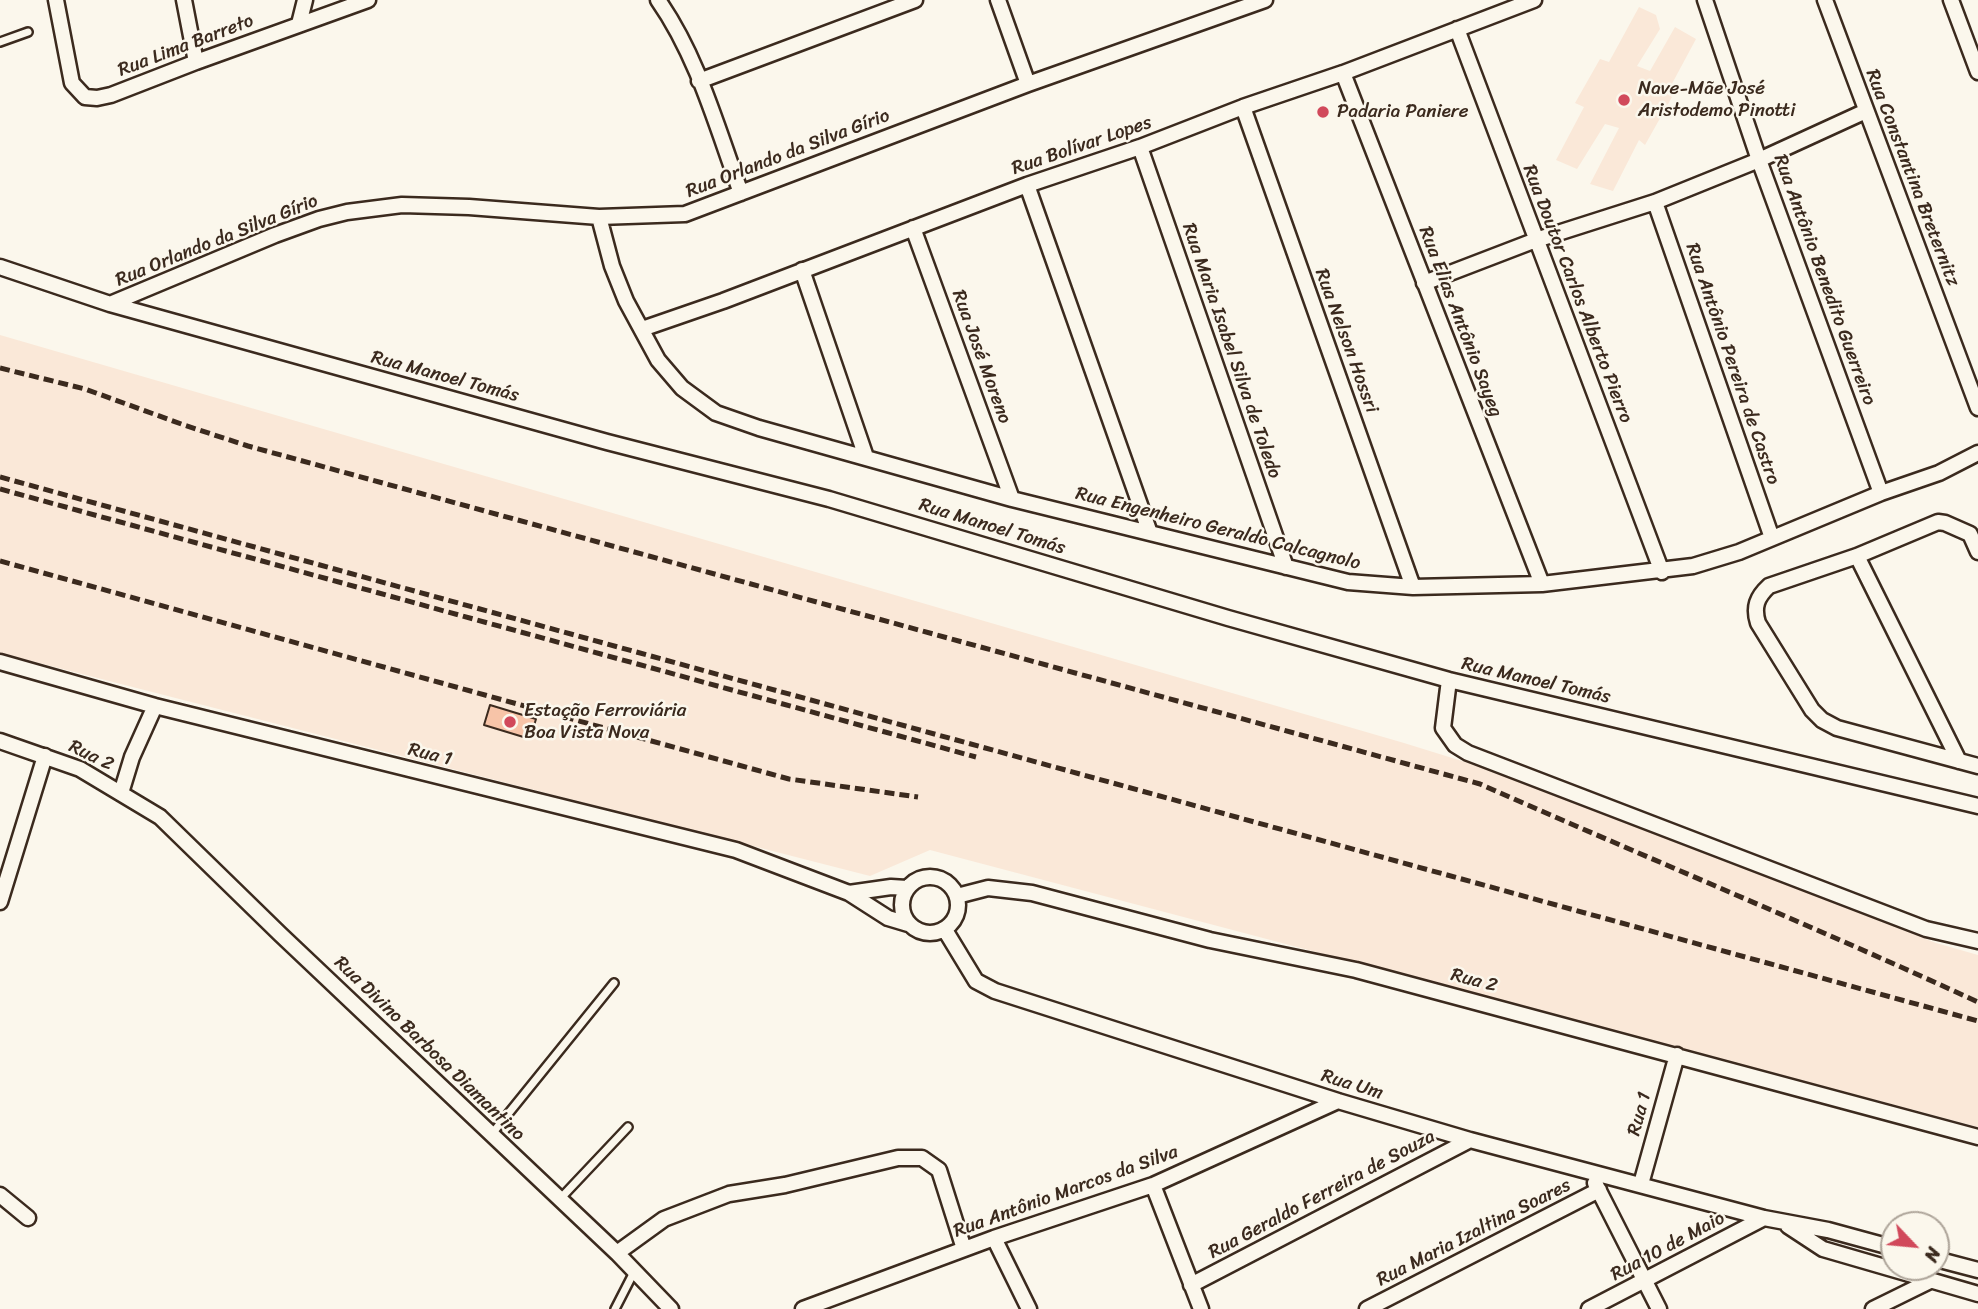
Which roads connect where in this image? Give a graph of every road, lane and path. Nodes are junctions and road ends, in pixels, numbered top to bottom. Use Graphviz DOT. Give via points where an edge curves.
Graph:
graph roads {
  1 [pos="56,0"];
  2 [pos="184,0"];
  3 [pos="305,0"];
  4 [pos="368,0"];
  5 [pos="658,0"];
  6 [pos="915,0"];
  7 [pos="998,0"];
  8 [pos="1265,0"];
  9 [pos="1534,0"];
  10 [pos="1705,0"];
  11 [pos="1825,0"];
  12 [pos="1951,0"];
  13 [pos="299,24"];
  14 [pos="1457,29"];
  15 [pos="28,32"];
  16 [pos="0,43"];
  17 [pos="196,62"];
  18 [pos="1978,72"];
  19 [pos="1343,73"];
  20 [pos="699,81"];
  21 [pos="1028,84"];
  22 [pos="1243,107"];
  23 [pos="1866,111"];
  24 [pos="1140,147"];
  25 [pos="1759,160"];
  26 [pos="1027,185"];
  27 [pos="741,192"];
  28 [pos="1655,202"];
  29 [pos="599,217"];
  30 [pos="914,229"];
  31 [pos="1536,240"];
  32 [pos="0,267"];
  33 [pos="802,270"];
  34 [pos="1424,283"];
  35 [pos="110,304"];
  36 [pos="642,329"];
  37 [pos="1978,408"];
  38 [pos="1978,453"];
  39 [pos="866,457"];
  40 [pos="1881,493"];
  41 [pos="1012,499"];
  42 [pos="1974,532"];
  43 [pos="1150,533"];
  44 [pos="1772,538"];
  45 [pos="1978,552"];
  46 [pos="1857,556"];
  47 [pos="1286,567"];
  48 [pos="1662,572"];
  49 [pos="1542,584"];
  50 [pos="1413,587"];
  51 [pos="0,662"];
  52 [pos="1449,680"];
  53 [pos="155,706"];
  54 [pos="0,741"];
  55 [pos="45,757"];
  56 [pos="1959,761"];
  57 [pos="1978,766"];
  58 [pos="121,793"];
  59 [pos="1978,806"];
  60 [pos="160,817"];
  61 [pos="907,888"];
  62 [pos="849,893"];
  63 [pos="957,895"];
  64 [pos="0,902"];
  65 [pos="908,924"];
  66 [pos="945,930"];
  67 [pos="1978,941"];
  68 [pos="614,984"];
  69 [pos="1677,1055"];
  70 [pos="1338,1101"];
  71 [pos="628,1127"];
  72 [pos="491,1135"];
  73 [pos="1978,1137"];
  74 [pos="1470,1140"];
  75 [pos="1590,1173"];
  76 [pos="1641,1184"];
  77 [pos="1153,1185"];
  78 [pos="1599,1190"];
  79 [pos="0,1195"];
  80 [pos="560,1199"];
  81 [pos="29,1218"];
  82 [pos="1764,1218"];
  83 [pos="1781,1222"];
  84 [pos="994,1238"];
  85 [pos="1880,1244"];
  86 [pos="964,1249"];
  87 [pos="617,1252"];
  88 [pos="1950,1263"];
  89 [pos="1880,1266"];
  90 [pos="1978,1270"];
  91 [pos="634,1272"];
  92 [pos="1930,1281"];
  93 [pos="1645,1282"];
  94 [pos="1191,1285"];
  95 [pos="1978,1294"];
  96 [pos="615,1309"];
  97 [pos="671,1309"];
  98 [pos="803,1309"];
  99 [pos="1029,1309"];
  100 [pos="1201,1309"];
  101 [pos="1367,1309"];
  102 [pos="1589,1309"];
  103 [pos="1659,1309"];
  104 [pos="1872,1309"];
  1 -- 17 [label="street, Rua Lima Barreto" via="72,83 85,97 111,95"];
  2 -- 17 [label="street"];
  3 -- 13 [label="street"];
  4 -- 13 [label="street, Rua Lima Barreto"];
  5 -- 20 [label="street" via="675,23"];
  6 -- 20 [label="street"];
  7 -- 21 [label="street"];
  8 -- 21 [label="street, Rua Orlando da Silva Gírio"];
  9 -- 14 [label="street, Rua Bolívar Lopes"];
  10 -- 25 [label="street, Rua Antônio Benedito Guerreiro"];
  11 -- 23 [label="street, Rua Constantina Breternitz"];
  12 -- 18 [label="street"];
  13 -- 17 [label="street, Rua Lima Barreto"];
  14 -- 19 [label="street, Rua Bolívar Lopes"];
  14 -- 31 [label="street, Rua Doutor Carlos Alberto Pierro"];
  15 -- 16 [label="lane"];
  19 -- 22 [label="street, Rua Bolívar Lopes"];
  19 -- 34 [label="street, Rua Elias Antônio Sayeg"];
  20 -- 27 [label="street"];
  21 -- 27 [label="street, Rua Orlando da Silva Gírio"];
  22 -- 24 [label="street, Rua Bolívar Lopes"];
  22 -- 50 [label="street, Rua Nelson Hossri"];
  23 -- 25 [label="street"];
  23 -- 37 [label="street, Rua Constantina Breternitz"];
  24 -- 26 [label="street, Rua Bolívar Lopes"];
  24 -- 47 [label="street, Rua Maria Isabel Silva de Toledo"];
  25 -- 28 [label="street"];
  25 -- 40 [label="street, Rua Antônio Benedito Guerreiro"];
  26 -- 30 [label="street, Rua Bolívar Lopes"];
  26 -- 43 [label="street"];
  27 -- 29 [label="street, Rua Orlando da Silva Gírio" via="685,214"];
  28 -- 31 [label="street"];
  28 -- 44 [label="street, Rua Antônio Pereira de Castro"];
  29 -- 35 [label="street, Rua Orlando da Silva Gírio" via="402,205 346,212 275,235"];
  29 -- 36 [label="street, Rua Engenheiro Geraldo Calcagnolo" via="611,266"];
  30 -- 33 [label="street, Rua Bolívar Lopes"];
  30 -- 41 [label="street, Rua José Moreno"];
  31 -- 34 [label="street"];
  31 -- 48 [label="street, Rua Doutor Carlos Alberto Pierro"];
  32 -- 35 [label="street, Rua Manoel Tomás"];
  33 -- 36 [label="street, Rua Bolívar Lopes"];
  33 -- 39 [label="street"];
  34 -- 49 [label="street, Rua Elias Antônio Sayeg"];
  35 -- 52 [label="street, Rua Manoel Tomás" via="830,499"];
  36 -- 39 [label="street, Rua Engenheiro Geraldo Calcagnolo" via="658,360 682,388 716,413"];
  38 -- 40 [label="street, Rua Engenheiro Geraldo Calcagnolo" via="1940,473"];
  39 -- 41 [label="street, Rua Engenheiro Geraldo Calcagnolo"];
  40 -- 44 [label="street, Rua Engenheiro Geraldo Calcagnolo"];
  41 -- 43 [label="street, Rua Engenheiro Geraldo Calcagnolo"];
  42 -- 45 [label="street"];
  42 -- 46 [label="street" via="1938,522"];
  43 -- 47 [label="street, Rua Engenheiro Geraldo Calcagnolo"];
  44 -- 48 [label="street, Rua Engenheiro Geraldo Calcagnolo"];
  46 -- 56 [label="street"];
  46 -- 56 [label="street" via="1769,586 1759,595 1755,608 1758,623 1822,720"];
  47 -- 50 [label="street, Rua Engenheiro Geraldo Calcagnolo" via="1366,585"];
  48 -- 49 [label="street, Rua Engenheiro Geraldo Calcagnolo"];
  49 -- 50 [label="street, Rua Engenheiro Geraldo Calcagnolo"];
  51 -- 53 [label="street, Rua 1"];
  52 -- 59 [label="street, Rua Manoel Tomás"];
  52 -- 67 [label="street" via="1443,728 1455,745 1468,753 1926,929"];
  53 -- 58 [label="street"];
  53 -- 62 [label="street, Rua 1" via="736,849"];
  54 -- 55 [label="street, Rua 2"];
  55 -- 58 [label="street, Rua 2" via="80,769"];
  55 -- 64 [label="street"];
  56 -- 57 [label="street"];
  58 -- 60 [label="street, Rua 2"];
  60 -- 72 [label="street, Rua Divino Barbosa Diamantino"];
  61 -- 62 [label="street, Rua 1"];
  61 -- 63 [label="street" via="919,879 934,877 948,883"];
  61 -- 65 [label="street" via="902,912"];
  62 -- 65 [label="street, Rua 1" via="888,918"];
  63 -- 66 [label="street" via="957,915"];
  63 -- 69 [label="street, Rua 2" via="988,888 1032,893 1210,940 1356,970"];
  65 -- 66 [label="street" via="919,932"];
  66 -- 70 [label="street, Rua Um" via="976,981 987,988"];
  68 -- 72 [label="lane"];
  69 -- 73 [label="street, Rua 2"];
  69 -- 76 [label="street, Rua 1"];
  70 -- 74 [label="street, Rua Um"];
  70 -- 77 [label="street, Rua Antônio Marcos da Silva"];
  71 -- 80 [label="lane"];
  72 -- 80 [label="street, Rua Divino Barbosa Diamantino"];
  74 -- 75 [label="street, Rua Um"];
  74 -- 94 [label="street, Rua Geraldo Ferreira de Souza"];
  75 -- 76 [label="street, Rua Um"];
  75 -- 78 [label="street"];
  76 -- 82 [label="street, Rua Um"];
  77 -- 84 [label="street, Rua Antônio Marcos da Silva"];
  77 -- 94 [label="street"];
  78 -- 93 [label="street"];
  78 -- 101 [label="street, Rua Maria Izaltina Soares"];
  79 -- 81 [label="street"];
  80 -- 87 [label="street, Rua Divino Barbosa Diamantino"];
  82 -- 83 [label="street, Rua Um"];
  82 -- 93 [label="street, Rua 10 de Maio"];
  83 -- 85 [label="street"];
  83 -- 89 [label="street" via="1823,1249"];
  84 -- 86 [label="street, Rua Antônio Marcos da Silva"];
  84 -- 99 [label="street"];
  86 -- 87 [label="street" via="939,1170 915,1157 729,1194 664,1219"];
  86 -- 98 [label="street, Rua Antônio Marcos da Silva"];
  87 -- 91 [label="street, Rua Divino Barbosa Diamantino"];
  88 -- 90 [label="street"];
  91 -- 96 [label="lane"];
  91 -- 97 [label="street, Rua Divino Barbosa Diamantino"];
  92 -- 95 [label="street"];
  92 -- 104 [label="street"];
  93 -- 102 [label="street, Rua 10 de Maio"];
  93 -- 103 [label="street"];
  94 -- 100 [label="street"];
}
